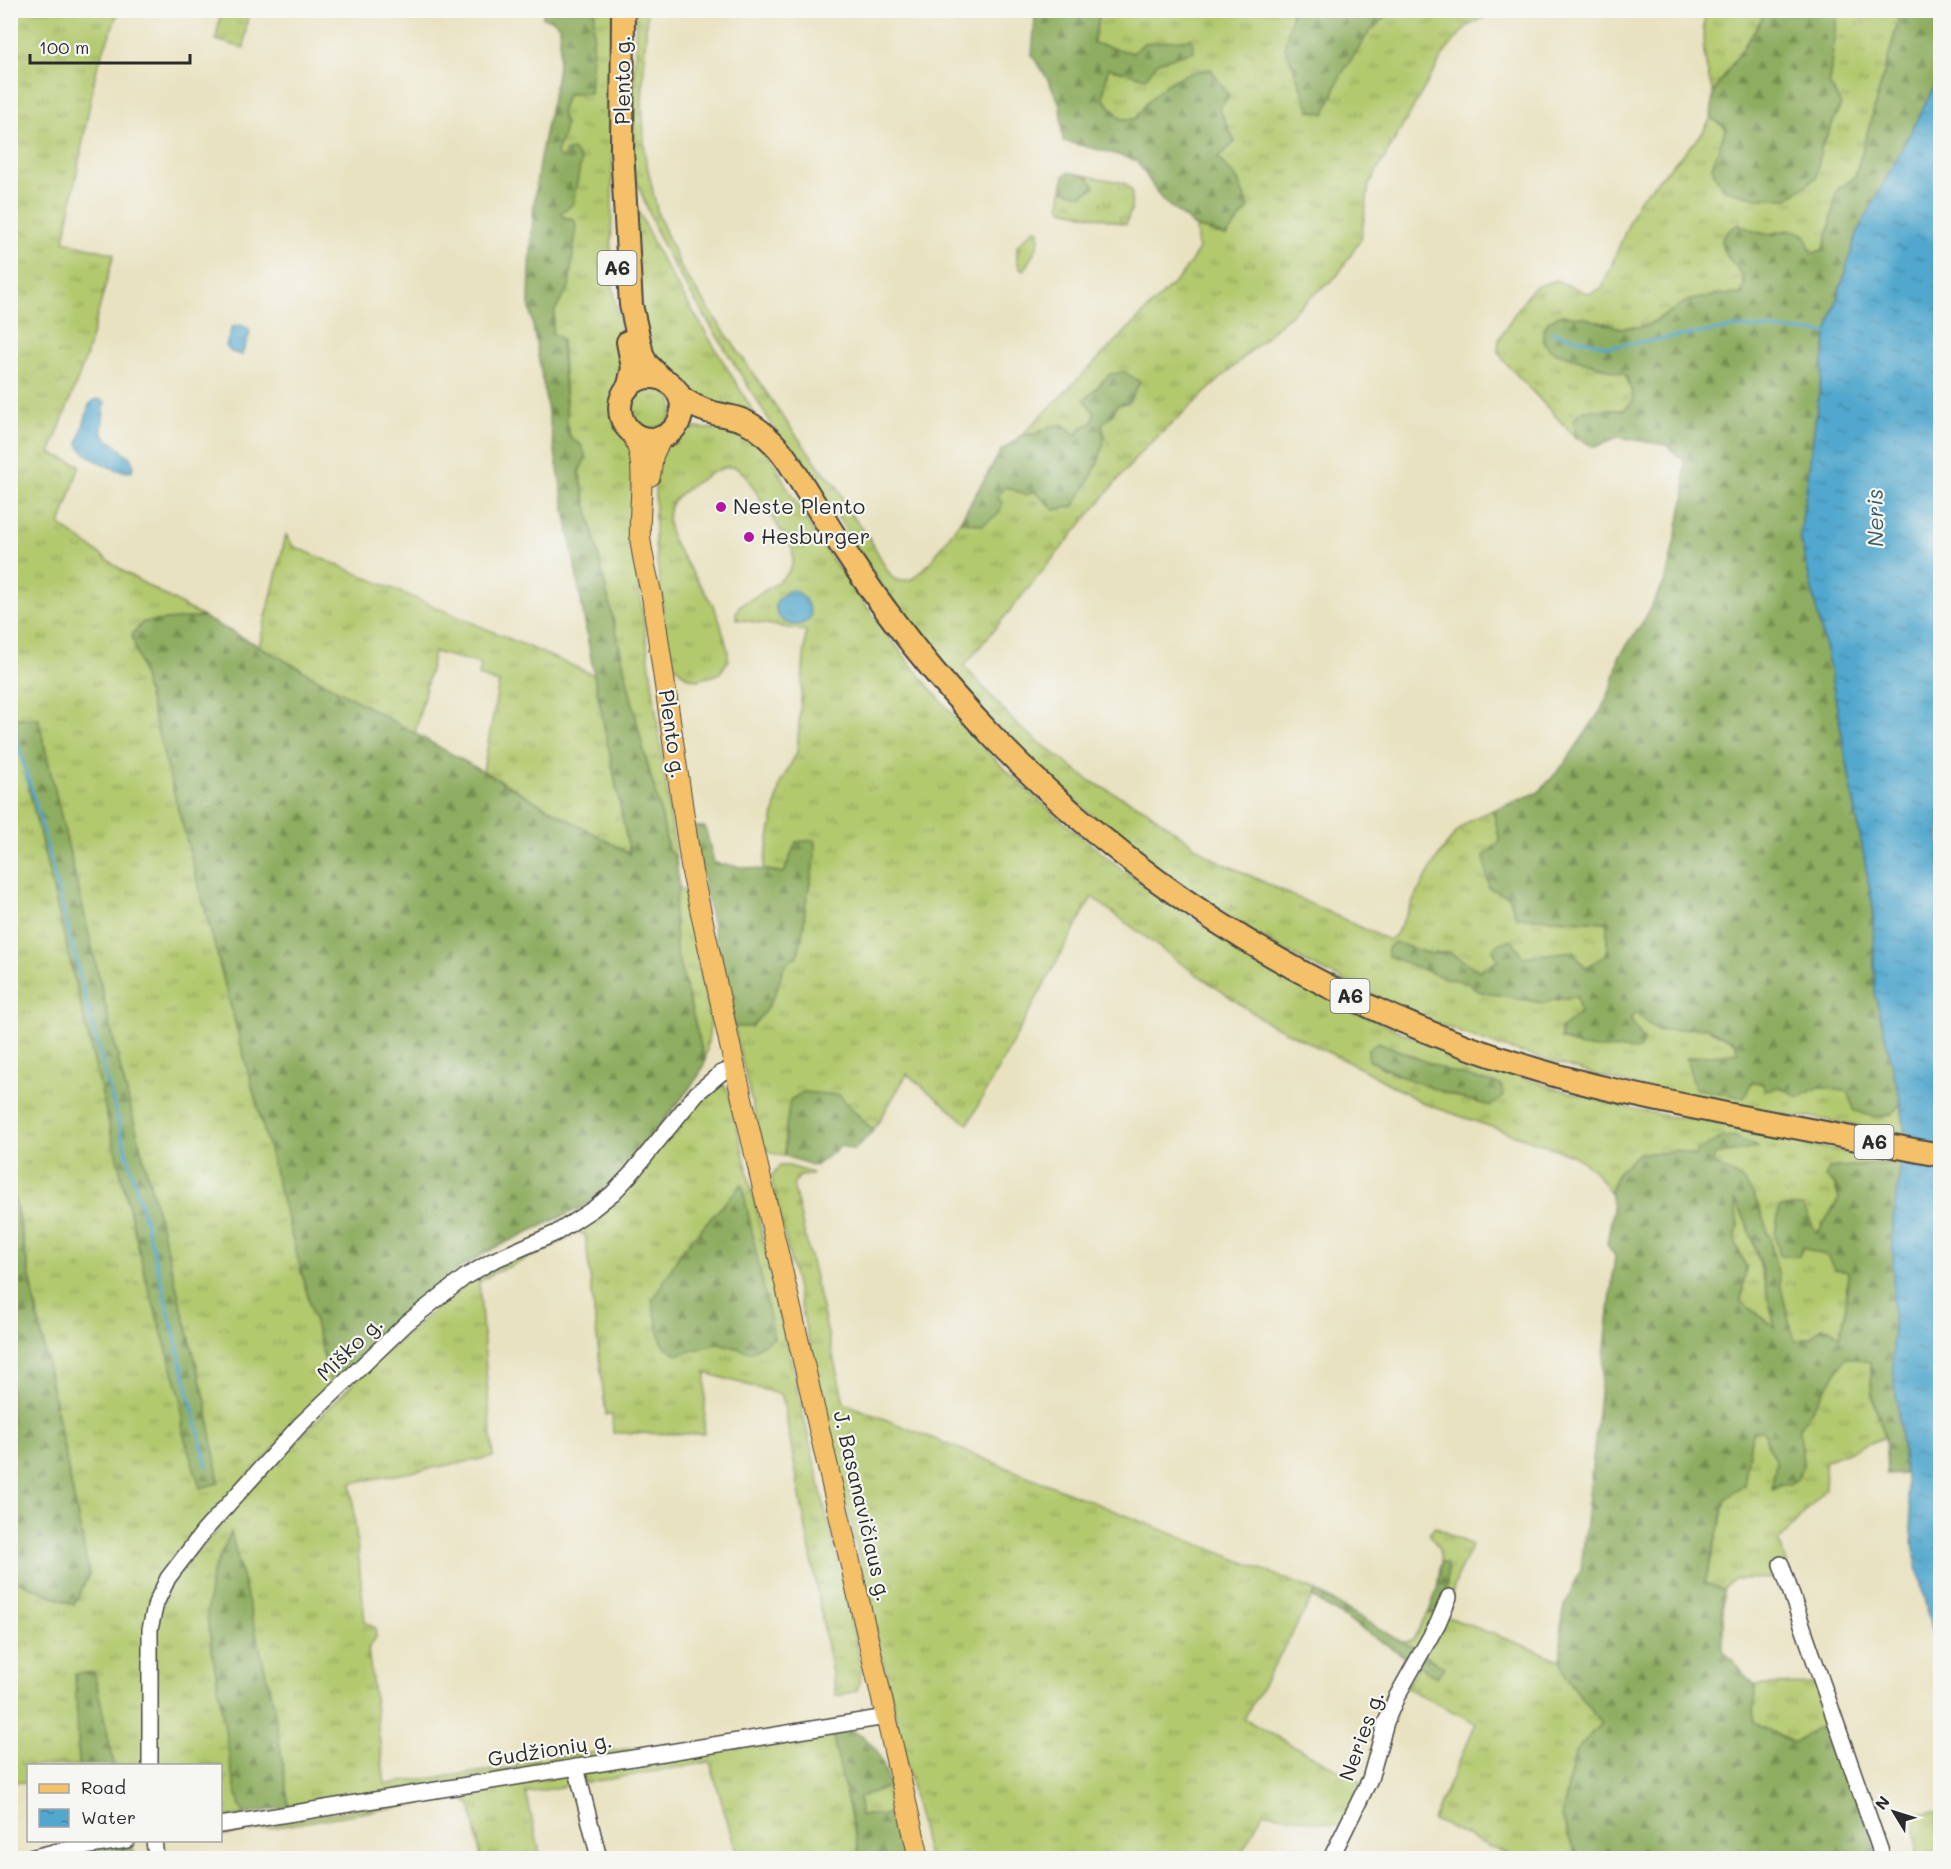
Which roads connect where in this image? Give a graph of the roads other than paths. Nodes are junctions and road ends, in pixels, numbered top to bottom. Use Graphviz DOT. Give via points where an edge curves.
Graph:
graph roads {
  1 [pos="623,10"];
  2 [pos="622,150"];
  3 [pos="661,378"];
  4 [pos="629,385"];
  5 [pos="680,397"];
  6 [pos="629,430"];
  7 [pos="758,430"];
  8 [pos="668,432"];
  9 [pos="652,596"];
  10 [pos="735,1068"];
  11 [pos="1941,1155"];
  12 [pos="1781,1564"];
  13 [pos="1449,1597"];
  14 [pos="886,1717"];
  15 [pos="150,1764"];
  16 [pos="576,1767"];
  17 [pos="222,1825"];
  18 [pos="115,1842"];
  19 [pos="153,1842"];
  20 [pos="30,1858"];
  21 [pos="156,1858"];
  22 [pos="599,1858"];
  23 [pos="919,1858"];
  24 [pos="1331,1858"];
  25 [pos="1883,1858"];
  1 -- 2 [label="highway, Plento g. / A6"];
  2 -- 3 [label="highway, Plento g. / A6" via="631,306 642,354"];
  2 -- 4 [label="highway, Plento g. / A6" via="616,260 632,358"];
  3 -- 4 [label="highway" via="644,377"];
  3 -- 5 [label="highway"];
  4 -- 6 [label="highway" via="620,403 620,413"];
  5 -- 7 [label="highway, A6" via="695,407 745,421"];
  5 -- 8 [label="highway" via="680,419"];
  6 -- 8 [label="highway" via="645,438"];
  6 -- 9 [label="main road, Plento g." via="641,456 640,536"];
  7 -- 8 [label="highway, A6" via="698,420"];
  7 -- 11 [label="highway, A6" via="783,454 880,603 971,714 1070,811 1120,853 1185,901 1262,949 1346,995 1487,1054 1619,1092"];
  8 -- 9 [label="main road, Plento g." via="653,455 650,485"];
  9 -- 10 [label="main road, Plento g." via="692,872"];
  10 -- 14 [label="main road, J. Basanavičiaus g."];
  10 -- 15 [label="street, Miško g." via="721,1073 697,1093 630,1175 593,1209 556,1233 465,1277 408,1322 300,1425 204,1531 168,1578 156,1603 150,1629"];
  12 -- 25 [label="street"];
  13 -- 24 [label="street, Neries g." via="1397,1696 1370,1779"];
  14 -- 16 [label="street, Gudžionių g."];
  14 -- 23 [label="main road, J. Basanavičiaus g."];
  16 -- 17 [label="street, Gudžionių g."];
  16 -- 22 [label="street"];
  18 -- 20 [label="street"];
  19 -- 21 [label="street"];
}
